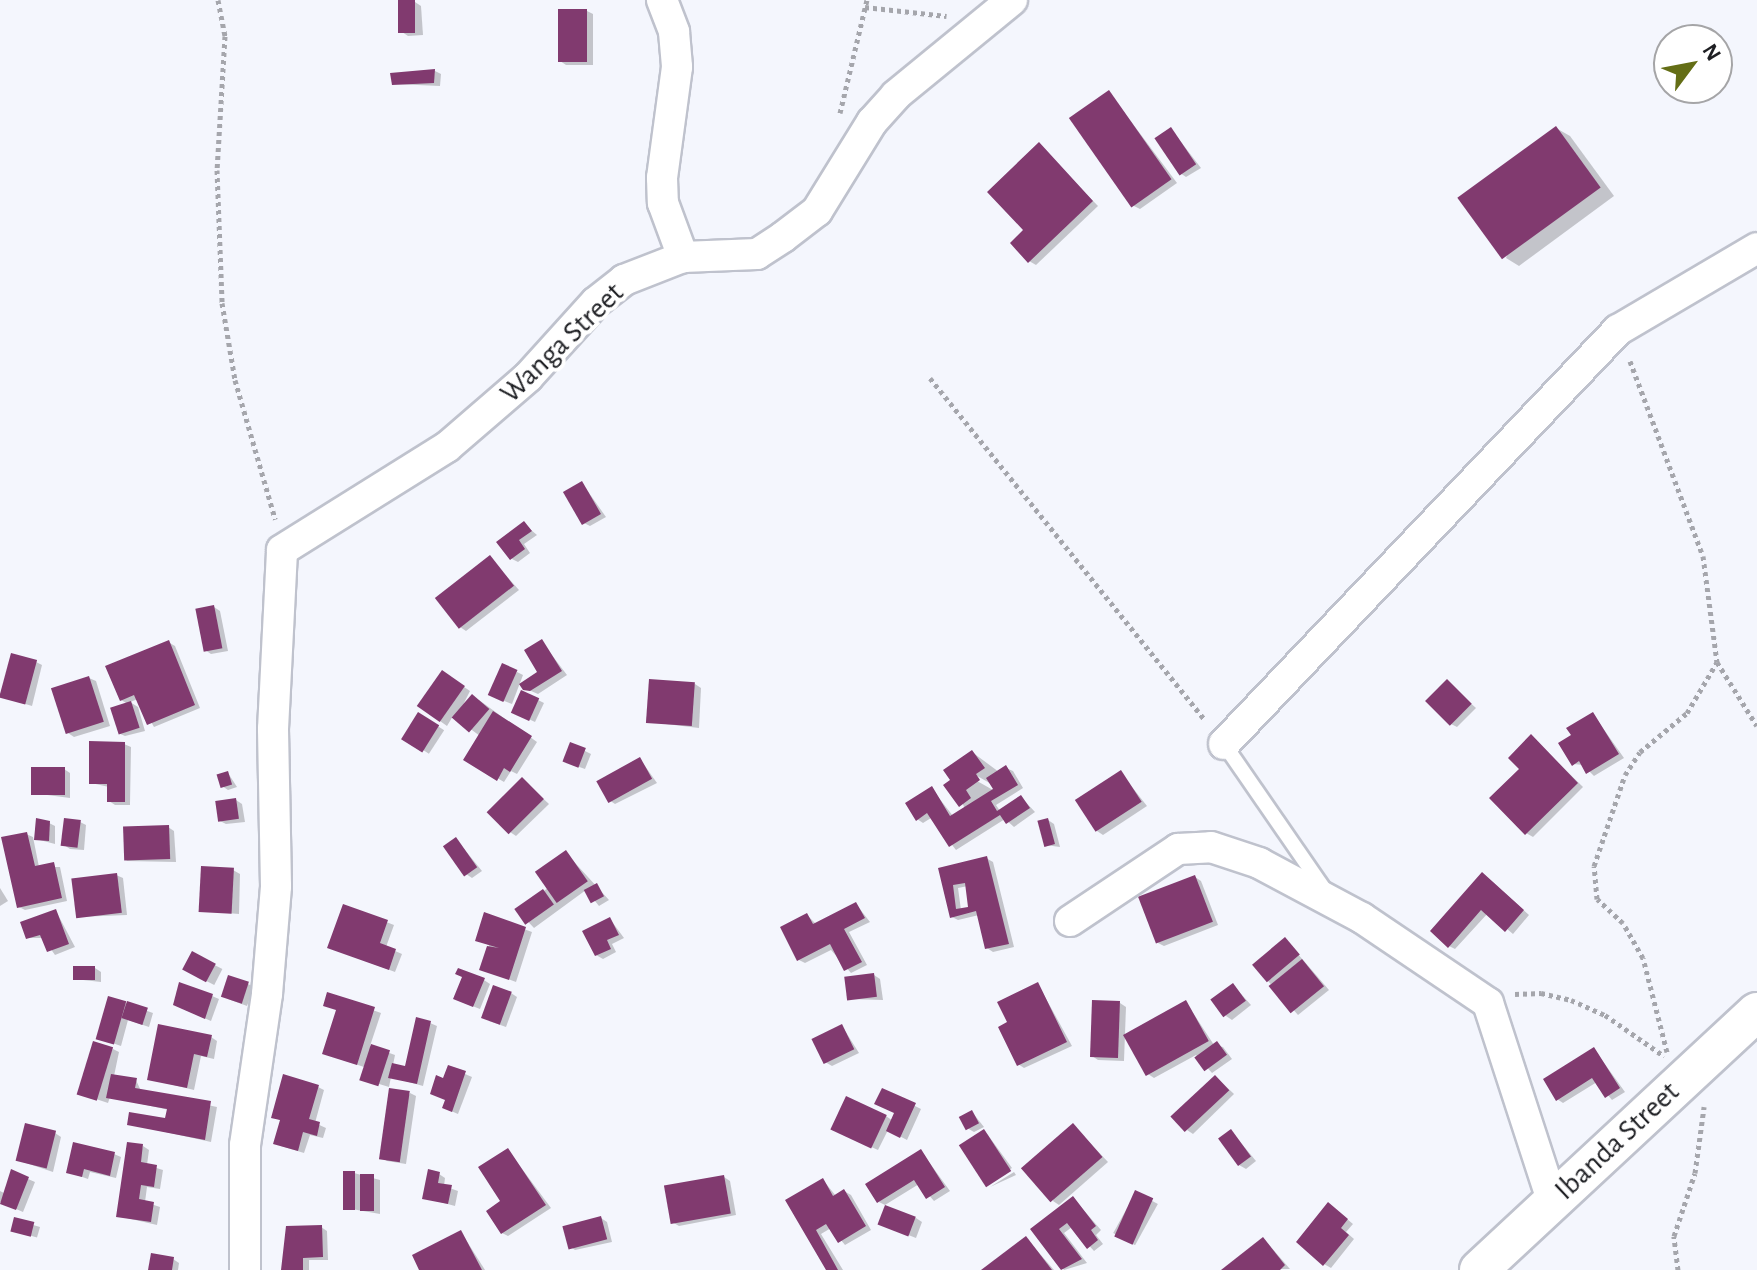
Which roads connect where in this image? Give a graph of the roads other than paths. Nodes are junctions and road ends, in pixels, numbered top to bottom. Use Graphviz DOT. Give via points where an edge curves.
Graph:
graph roads {
  1 [pos="662,0"];
  2 [pos="1012,0"];
  3 [pos="1757,248"];
  4 [pos="683,257"];
  5 [pos="1224,744"];
  6 [pos="1332,901"];
  7 [pos="1070,921"];
  8 [pos="1757,1012"];
  9 [pos="1552,1200"];
  10 [pos="245,1270"];
  11 [pos="1479,1270"];
  1 -- 4 [label="street" via="674,32 677,67 663,203"];
  2 -- 4 [label="street, Wanga Street" via="896,95 872,122 817,211 757,254"];
  3 -- 5 [label="street" via="1618,330"];
  4 -- 10 [label="street, Wanga Street" via="624,280 596,302 528,377 447,447 282,550 273,729 276,886 245,1145"];
  5 -- 6 [label="lane"];
  6 -- 7 [label="street" via="1259,863 1211,847 1178,849"];
  6 -- 9 [label="street" via="1488,1003"];
  8 -- 9 [label="street, Ibanda Street"];
  9 -- 11 [label="street, Ibanda Street"];
}
